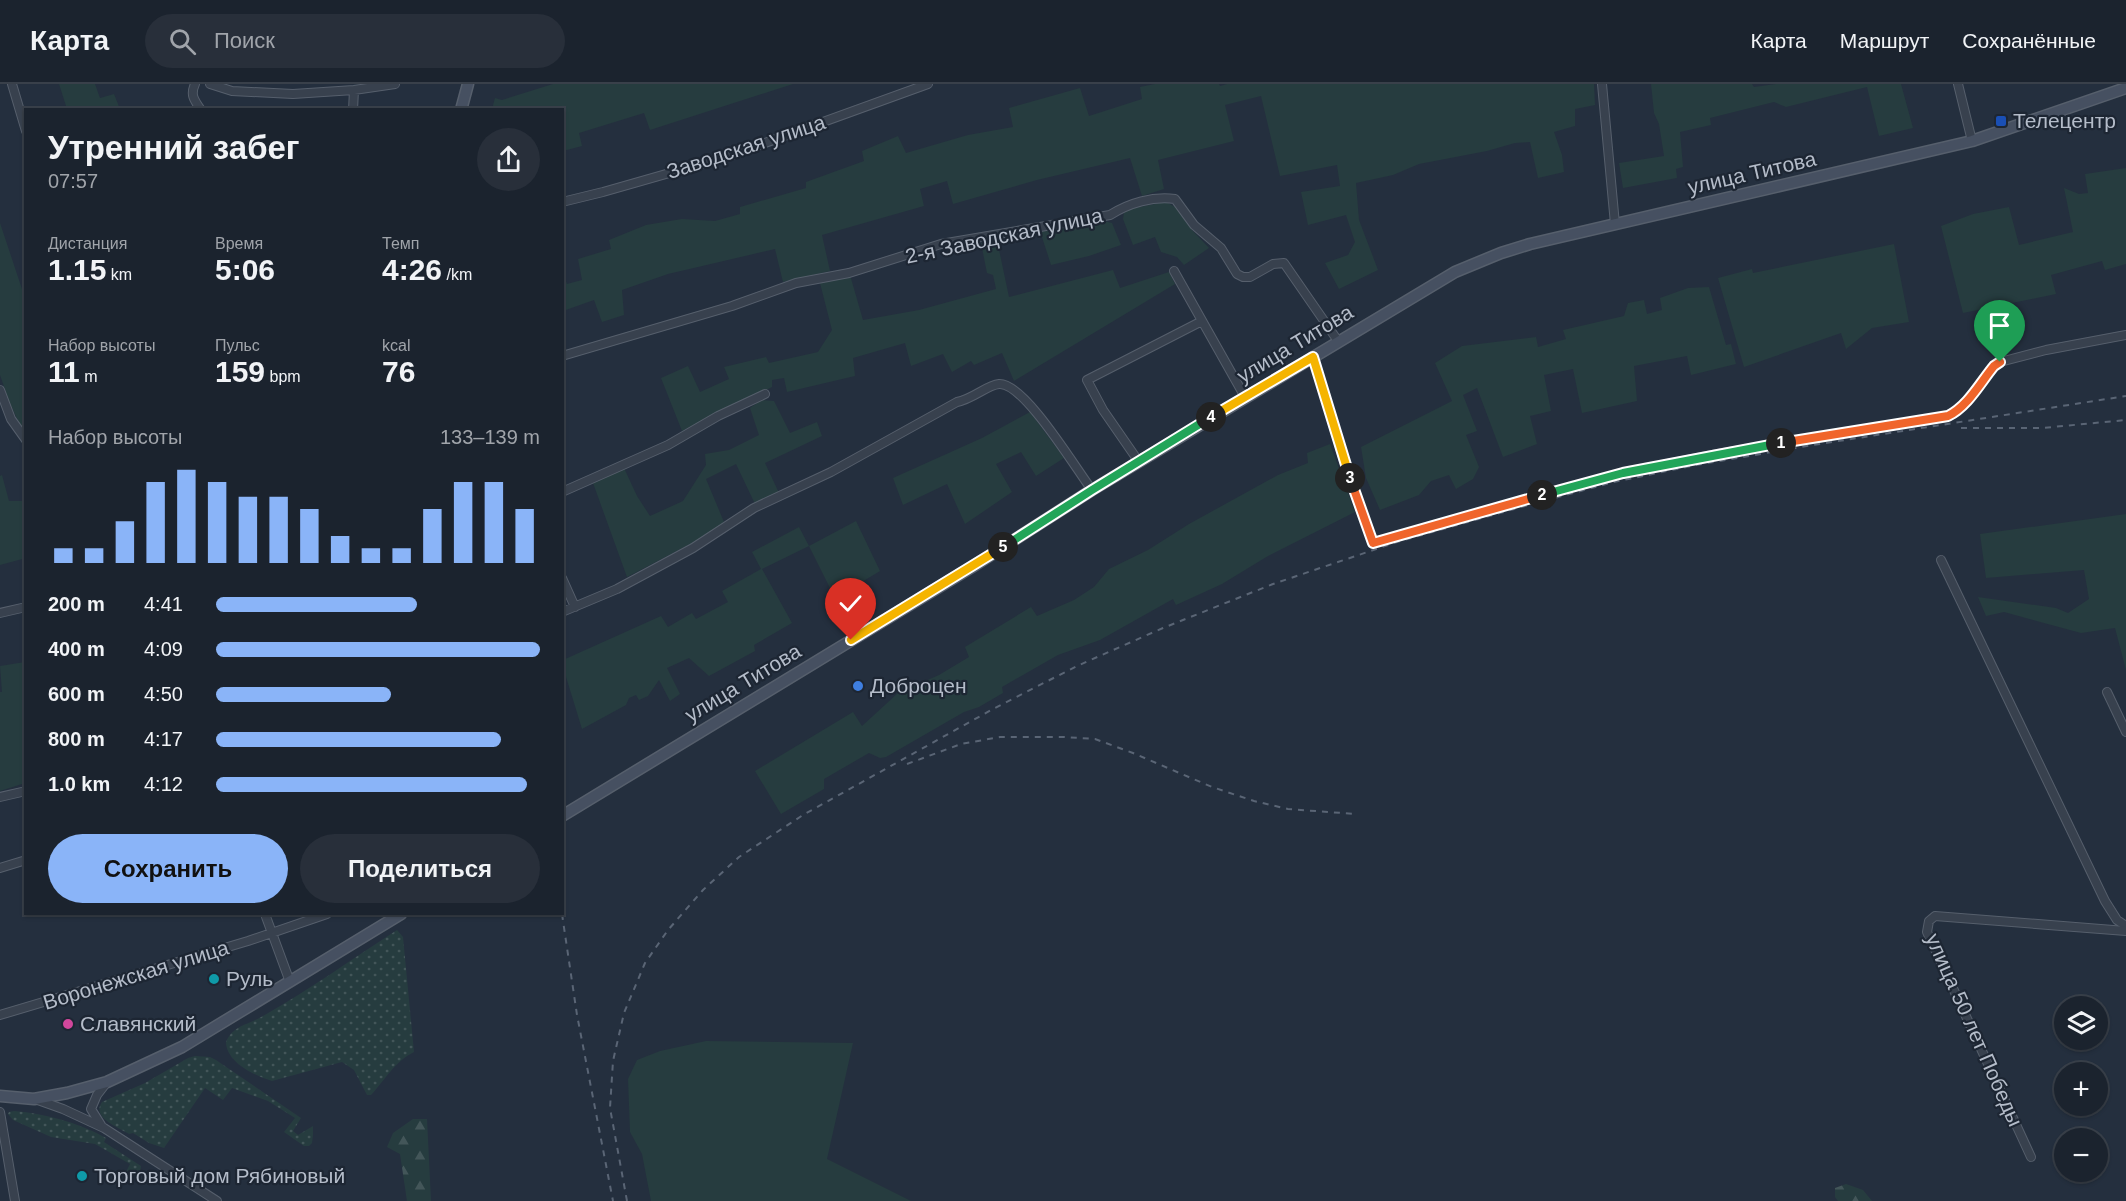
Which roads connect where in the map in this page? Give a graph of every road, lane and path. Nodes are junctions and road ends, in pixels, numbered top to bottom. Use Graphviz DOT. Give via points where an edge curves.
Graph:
graph roads {
  1 [pos="12,84"];
  2 [pos="195,84"];
  3 [pos="210,84"];
  4 [pos="395,84"];
  5 [pos="468,84"];
  6 [pos="928,84"];
  7 [pos="1602,84"];
  8 [pos="1958,84"];
  9 [pos="2126,88"];
  10 [pos="354,90"];
  11 [pos="200,108"];
  12 [pos="353,108"];
  13 [pos="462,108"];
  14 [pos="24,124"];
  15 [pos="1972,141"];
  16 [pos="564,202"];
  17 [pos="1615,224"];
  18 [pos="1174,271"];
  19 [pos="1202,321"];
  20 [pos="2126,335"];
  21 [pos="1338,342"];
  22 [pos="564,355"];
  23 [pos="1313,357"];
  24 [pos="0,390"];
  25 [pos="765,394"];
  26 [pos="1245,397"];
  27 [pos="24,437"];
  28 [pos="1139,462"];
  29 [pos="1092,490"];
  30 [pos="564,491"];
  31 [pos="1941,560"];
  32 [pos="564,582"];
  33 [pos="24,607"];
  34 [pos="575,607"];
  35 [pos="564,611"];
  36 [pos="0,613"];
  37 [pos="2107,692"];
  38 [pos="2126,732"];
  39 [pos="24,791"];
  40 [pos="0,797"];
  41 [pos="564,815"];
  42 [pos="24,861"];
  43 [pos="0,868"];
  44 [pos="265,915"];
  45 [pos="324,915"];
  46 [pos="399,915"];
  47 [pos="2126,927"];
  48 [pos="2126,931"];
  49 [pos="272,932"];
  50 [pos="290,982"];
  51 [pos="0,1015"];
  52 [pos="107,1082"];
  53 [pos="0,1096"];
  54 [pos="34,1099"];
  55 [pos="0,1112"];
  56 [pos="104,1128"];
  57 [pos="2031,1157"];
  58 [pos="15,1201"];
  59 [pos="217,1201"];
  1 -- 14 [label="street"];
  2 -- 11 [label="street" via="193,98"];
  3 -- 10 [label="street" via="232,92"];
  4 -- 10 [label="street"];
  5 -- 13 [label="main road"];
  6 -- 16 [label="street, Заводская улица" via="729,156"];
  7 -- 17 [label="street"];
  8 -- 15 [label="street"];
  9 -- 15 [label="main road, улица Титова"];
  10 -- 12 [label="street"];
  15 -- 17 [label="main road, улица Титова"];
  17 -- 21 [label="main road, улица Титова" via="1530,244 1464,268"];
  18 -- 19 [label="street"];
  19 -- 26 [label="street"];
  19 -- 28 [label="street" via="1087,380"];
  20 -- 23 [label="street" via="2000,362 1965,403 1948,416 1623,473 1373,543"];
  21 -- 22 [label="street, 2-я Заводская улица" via="1284,263 1273,264 1250,277 1236,274 1221,248 1194,225 1175,199 1161,197 1124,206 1110,214 942,244"];
  21 -- 23 [label="main road, улица Титова"];
  23 -- 26 [label="main road, улица Титова"];
  24 -- 27 [label="street" via="10,419"];
  25 -- 30 [label="street" via="668,445"];
  26 -- 28 [label="main road, улица Титова"];
  28 -- 29 [label="main road, улица Титова"];
  29 -- 34 [label="street" via="1030,404 1008,384 997,383 831,472 754,508 693,548 617,589"];
  29 -- 41 [label="main road, улица Титова"];
  31 -- 47 [label="street" via="2105,901"];
  32 -- 34 [label="street"];
  33 -- 36 [label="street"];
  34 -- 35 [label="street"];
  37 -- 38 [label="street"];
  39 -- 40 [label="street"];
  42 -- 43 [label="street"];
  44 -- 49 [label="street"];
  45 -- 49 [label="street, Воронежская улица"];
  46 -- 50 [label="main road"];
  48 -- 57 [label="street, улица 50 лет Победы" via="1935,916 1929,921 1927,932"];
  49 -- 50 [label="street"];
  49 -- 51 [label="street, Воронежская улица"];
  50 -- 52 [label="main road" via="182,1047"];
  52 -- 54 [label="main road"];
  52 -- 56 [label="street" via="91,1109"];
  53 -- 54 [label="main road"];
  54 -- 56 [label="street"];
  55 -- 58 [label="street"];
  56 -- 59 [label="street"];
}
